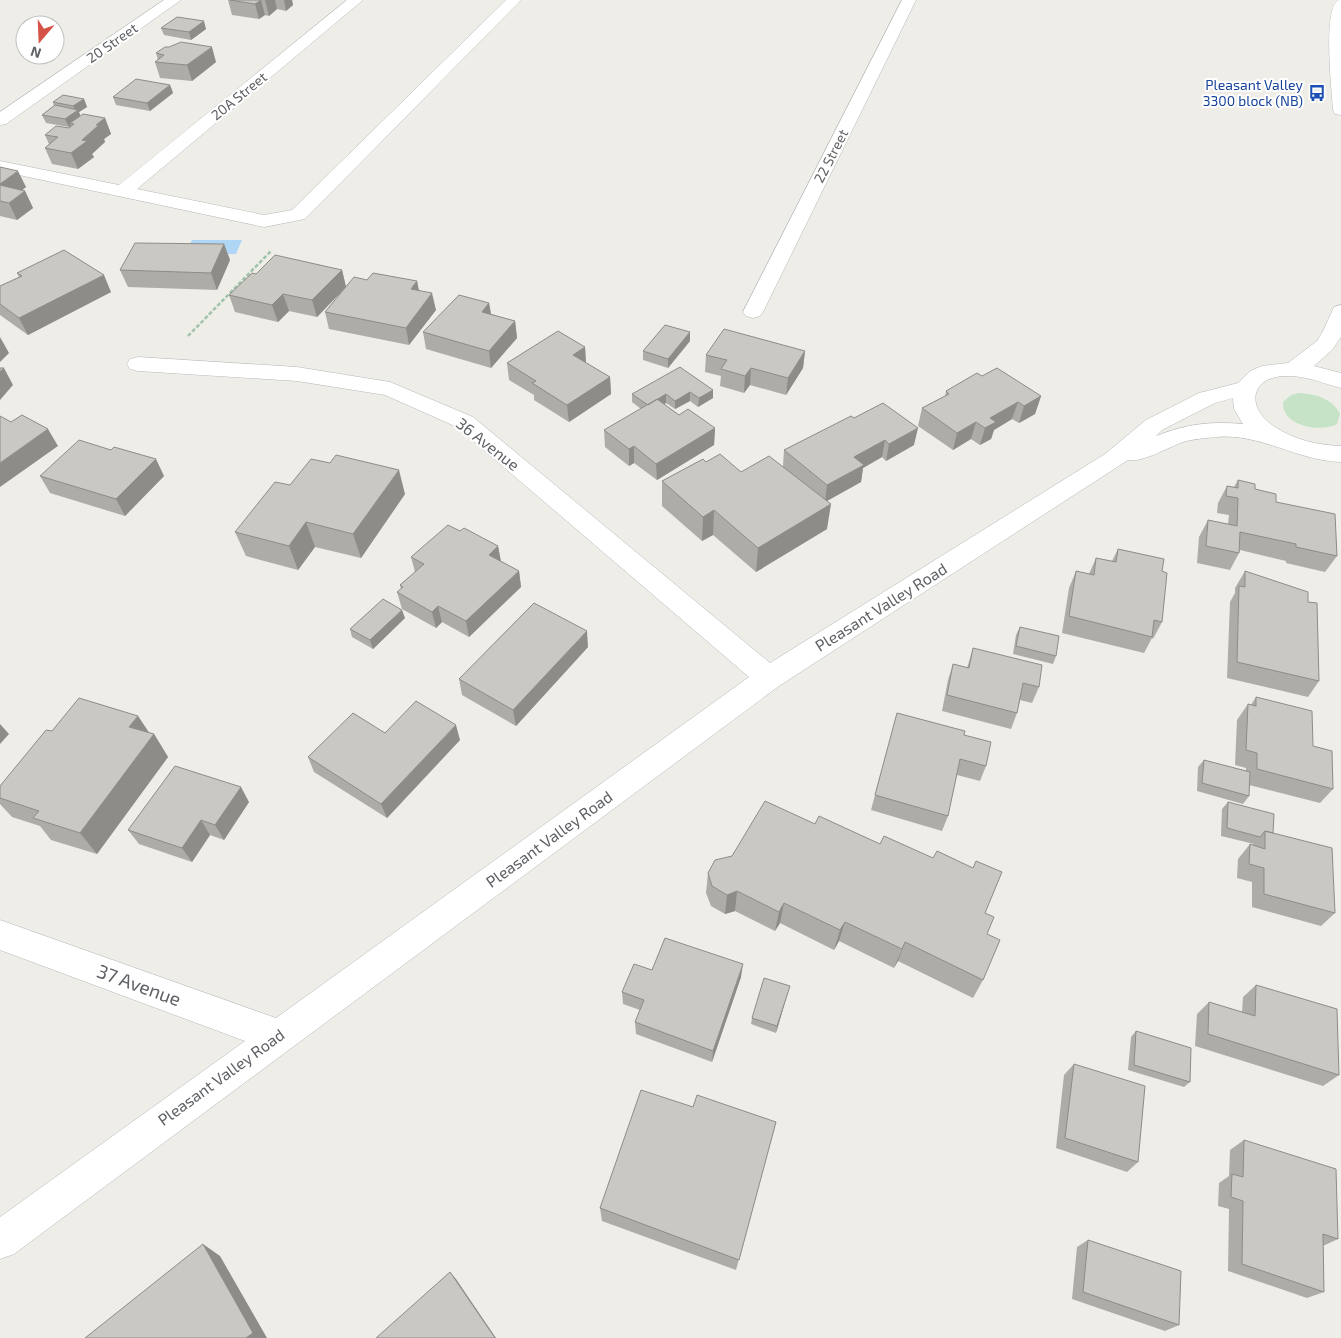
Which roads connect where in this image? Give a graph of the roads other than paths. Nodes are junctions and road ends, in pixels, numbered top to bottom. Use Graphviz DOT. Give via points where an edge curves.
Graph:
graph roads {
  1 [pos="174,0"];
  2 [pos="356,0"];
  3 [pos="514,0"];
  4 [pos="909,0"];
  5 [pos="1328,0"];
  6 [pos="1341,4"];
  7 [pos="1336,24"];
  8 [pos="1341,110"];
  9 [pos="0,120"];
  10 [pos="0,166"];
  11 [pos="122,192"];
  12 [pos="1341,311"];
  13 [pos="753,312"];
  14 [pos="138,364"];
  15 [pos="1294,369"];
  16 [pos="1341,381"];
  17 [pos="1245,388"];
  18 [pos="1270,435"];
  19 [pos="1341,454"];
  20 [pos="1113,460"];
  21 [pos="769,678"];
  22 [pos="0,935"];
  23 [pos="278,1036"];
  24 [pos="0,1240"];
  1 -- 9 [label="street, 20 Street"];
  2 -- 11 [label="street, 20A Street"];
  3 -- 11 [label="street" via="298,215 264,221"];
  4 -- 13 [label="street, 22 Street"];
  5 -- 7 [label="street"];
  6 -- 7 [label="street"];
  7 -- 8 [label="street"];
  10 -- 11 [label="street"];
  12 -- 15 [label="street" via="1328,343"];
  14 -- 21 [label="street, 36 Avenue" via="296,374 390,389 465,422"];
  15 -- 16 [label="street"];
  15 -- 17 [label="street" via="1263,373"];
  17 -- 18 [label="street" via="1243,399 1247,411"];
  17 -- 20 [label="street, Pleasant Valley Road" via="1207,398 1154,424"];
  18 -- 19 [label="street" via="1310,452"];
  18 -- 20 [label="street, Pleasant Valley Road" via="1219,429 1180,435"];
  20 -- 21 [label="street, Pleasant Valley Road"];
  21 -- 23 [label="street, Pleasant Valley Road"];
  22 -- 23 [label="street, 37 Avenue"];
  23 -- 24 [label="street, Pleasant Valley Road"];
}
